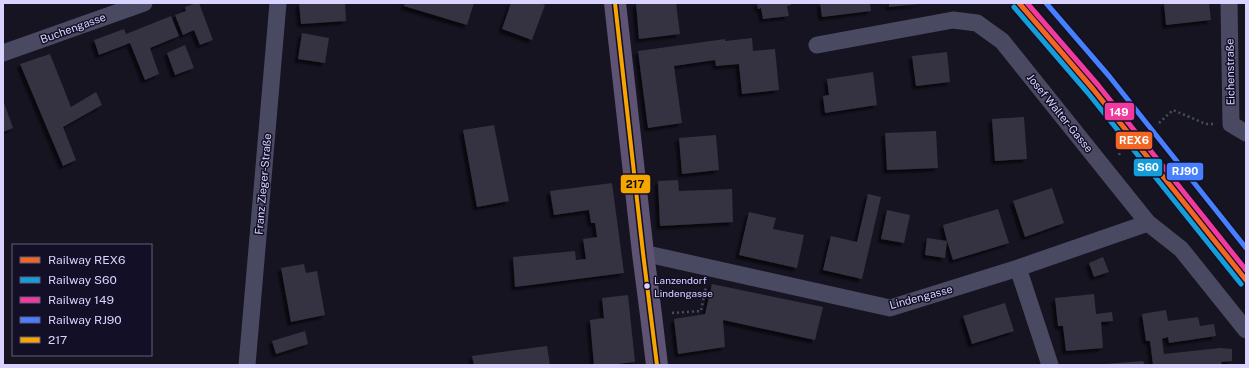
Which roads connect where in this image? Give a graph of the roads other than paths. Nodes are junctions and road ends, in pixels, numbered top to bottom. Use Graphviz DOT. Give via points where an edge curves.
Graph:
graph roads {
  1 [pos="144,3"];
  2 [pos="278,3"];
  3 [pos="615,3"];
  4 [pos="1230,3"];
  5 [pos="817,45"];
  6 [pos="3,53"];
  7 [pos="1246,133"];
  8 [pos="1148,223"];
  9 [pos="643,253"];
  10 [pos="1018,268"];
  11 [pos="1246,330"];
  12 [pos="247,365"];
  13 [pos="657,365"];
  14 [pos="1050,365"];
  1 -- 6 [label="street, Buchengasse"];
  2 -- 12 [label="street, Franz Zieger-Straße"];
  3 -- 9 [label="main road"];
  4 -- 7 [label="street, Eichenstraße" via="1231,124"];
  5 -- 8 [label="street, Josef Walter-Gasse" via="953,20 977,23 1002,41"];
  8 -- 10 [label="street, Lindengasse"];
  8 -- 11 [label="street, Josef Walter-Gasse" via="1181,249"];
  9 -- 10 [label="street, Lindengasse" via="890,308"];
  9 -- 13 [label="main road"];
  10 -- 14 [label="street"];
}
